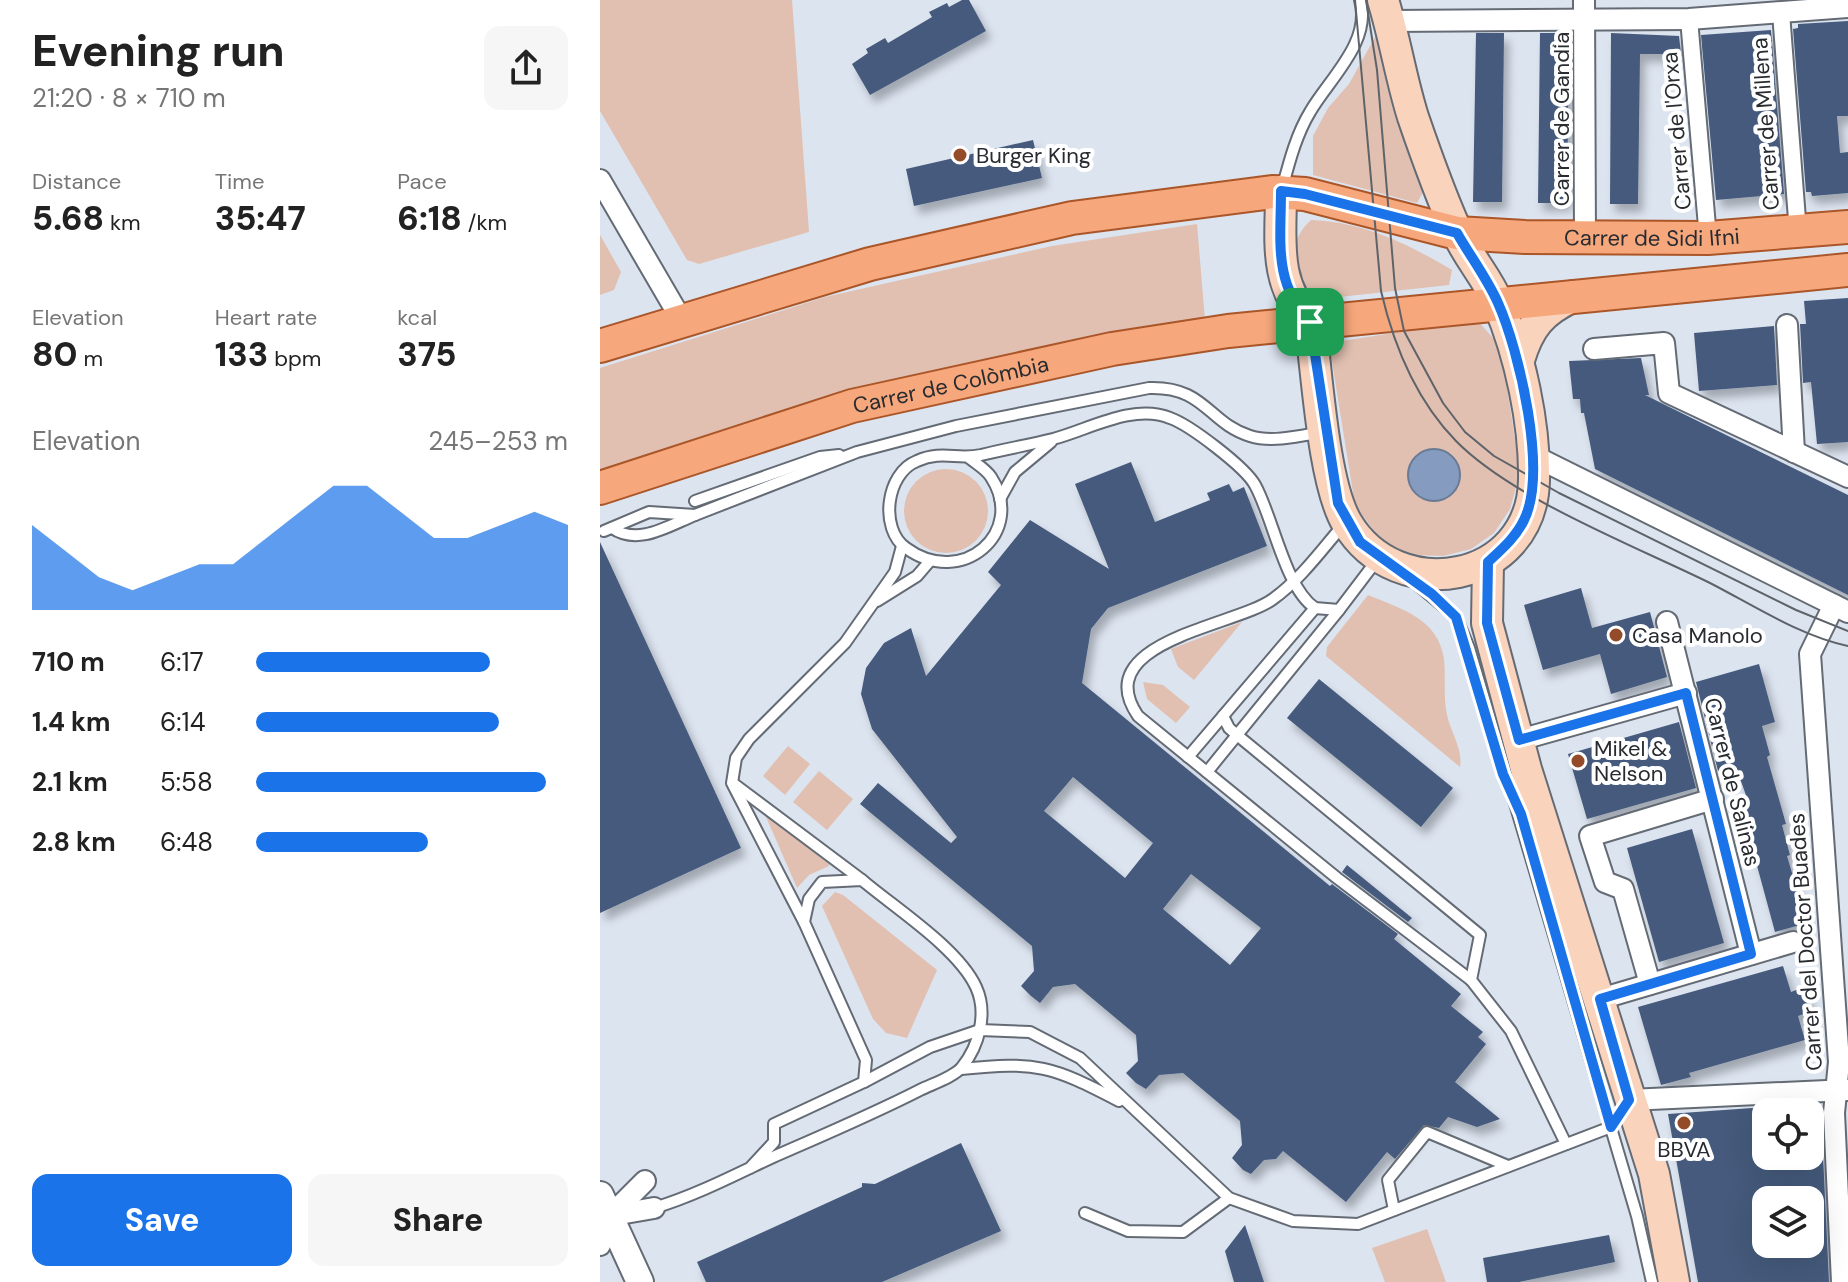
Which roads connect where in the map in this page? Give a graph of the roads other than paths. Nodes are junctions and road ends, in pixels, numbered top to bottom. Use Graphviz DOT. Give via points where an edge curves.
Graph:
graph roads {
  1 [pos="1360,0"];
  2 [pos="1743,7"];
  3 [pos="1848,7"];
  4 [pos="1584,9"];
  5 [pos="1387,11"];
  6 [pos="1781,13"];
  7 [pos="1689,19"];
  8 [pos="600,180"];
  9 [pos="1281,191"];
  10 [pos="1848,227"];
  11 [pos="1798,232"];
  12 [pos="1457,233"];
  13 [pos="1585,238"];
  14 [pos="1708,238"];
  15 [pos="1848,270"];
  16 [pos="1578,294"];
  17 [pos="1498,302"];
  18 [pos="681,319"];
  19 [pos="1310,322"];
  20 [pos="1787,325"];
  21 [pos="600,346"];
  22 [pos="1594,349"];
  23 [pos="1519,360"];
  24 [pos="1325,432"];
  25 [pos="1055,438"];
  26 [pos="857,452"];
  27 [pos="1794,452"];
  28 [pos="1532,455"];
  29 [pos="968,457"];
  30 [pos="1848,477"];
  31 [pos="600,488"];
  32 [pos="1000,499"];
  33 [pos="695,501"];
  34 [pos="695,515"];
  35 [pos="1346,521"];
  36 [pos="902,546"];
  37 [pos="1378,558"];
  38 [pos="929,562"];
  39 [pos="1488,562"];
  40 [pos="1295,580"];
  41 [pos="872,604"];
  42 [pos="1315,608"];
  43 [pos="1841,608"];
  44 [pos="1339,610"];
  45 [pos="1667,622"];
  46 [pos="1686,693"];
  47 [pos="1223,716"];
  48 [pos="1237,735"];
  49 [pos="1519,740"];
  50 [pos="1188,757"];
  51 [pos="1207,772"];
  52 [pos="732,783"];
  53 [pos="1713,799"];
  54 [pos="862,880"];
  55 [pos="804,922"];
  56 [pos="1793,942"];
  57 [pos="1751,954"];
  58 [pos="1471,980"];
  59 [pos="1650,984"];
  60 [pos="1600,999"];
  61 [pos="980,1030"];
  62 [pos="961,1069"];
  63 [pos="864,1082"];
  64 [pos="1843,1091"];
  65 [pos="1629,1100"];
  66 [pos="1129,1107"];
  67 [pos="1611,1127"];
  68 [pos="1566,1144"];
  69 [pos="1508,1166"];
  70 [pos="750,1168"];
  71 [pos="645,1181"];
  72 [pos="1229,1198"];
  73 [pos="603,1208"];
  74 [pos="654,1208"];
  75 [pos="1394,1210"];
  76 [pos="1085,1213"];
  77 [pos="600,1245"];
  78 [pos="640,1282"];
  79 [pos="1652,1282"];
  80 [pos="1674,1282"];
  81 [pos="1842,1282"];
  1 -- 9 [label="lane" via="1358,35 1310,112"];
  2 -- 6 [label="street"];
  2 -- 7 [label="street"];
  3 -- 6 [label="street"];
  4 -- 5 [label="street"];
  4 -- 7 [label="street"];
  4 -- 13 [label="street, Carrer de Gandia"];
  5 -- 12 [label="main road" via="1413,116"];
  6 -- 11 [label="street, Carrer de Millena"];
  7 -- 14 [label="street, Carrer de l'Orxa"];
  8 -- 18 [label="street"];
  9 -- 12 [label="main road, Carrer de Sidi Ifni"];
  9 -- 18 [label="main road" via="1072,218 832,274"];
  9 -- 19 [label="main road" via="1284,283 1293,304"];
  10 -- 11 [label="main road, Carrer de Sidi Ifni"];
  11 -- 14 [label="main road, Carrer de Sidi Ifni"];
  12 -- 13 [label="main road, Carrer de Sidi Ifni"];
  12 -- 17 [label="main road"];
  13 -- 14 [label="main road, Carrer de Sidi Ifni"];
  15 -- 16 [label="main road, Carrer de Sidi Ifni"];
  16 -- 17 [label="main road, Carrer de Sidi Ifni"];
  16 -- 23 [label="main road" via="1538,317"];
  17 -- 19 [label="main road"];
  17 -- 23 [label="main road"];
  18 -- 21 [label="main road"];
  19 -- 24 [label="main road"];
  19 -- 31 [label="main road, Carrer de Colòmbia" via="1199,335 996,372 852,406"];
  20 -- 27 [label="street"];
  22 -- 27 [label="street" via="1664,343 1669,393"];
  23 -- 28 [label="main road"];
  24 -- 26 [label="lane" via="1266,440 1245,435 1170,387 956,426"];
  24 -- 35 [label="main road"];
  25 -- 29 [label="lane"];
  25 -- 32 [label="lane" via="1015,472"];
  25 -- 40 [label="lane" via="1130,415 1167,416 1194,429 1254,482"];
  26 -- 33 [label="lane" via="820,457"];
  26 -- 34 [label="lane"];
  27 -- 30 [label="street"];
  28 -- 39 [label="main road" via="1533,493 1524,520"];
  28 -- 43 [label="street"];
  29 -- 32 [label="lane" via="991,476"];
  29 -- 36 [label="lane" via="943,452 913,462 894,482 888,514"];
  32 -- 38 [label="lane" via="999,521 977,555 952,564"];
  34 -- 34 [label="lane" via="647,535 625,537 608,530 649,512"];
  35 -- 37 [label="main road"];
  35 -- 40 [label="lane"];
  36 -- 38 [label="lane"];
  36 -- 41 [label="lane" via="895,572"];
  37 -- 39 [label="main road" via="1451,576"];
  37 -- 44 [label="lane"];
  37 -- 67 [label="lane" via="1456,617 1503,774 1521,814"];
  38 -- 41 [label="lane" via="917,576"];
  39 -- 49 [label="main road" via="1487,623"];
  40 -- 42 [label="lane" via="1305,601"];
  40 -- 50 [label="lane" via="1271,601 1156,646 1139,660 1129,686 1130,704"];
  41 -- 52 [label="lane" via="845,643 749,739 736,758"];
  42 -- 44 [label="lane"];
  42 -- 47 [label="lane"];
  43 -- 64 [label="street, Carrer del Doctor Buades" via="1810,654"];
  44 -- 48 [label="lane"];
  45 -- 46 [label="street, Carrer de Salinas"];
  46 -- 49 [label="street"];
  46 -- 53 [label="street, Carrer de Salinas"];
  47 -- 48 [label="lane"];
  47 -- 50 [label="lane"];
  48 -- 51 [label="lane"];
  48 -- 58 [label="lane" via="1480,935"];
  49 -- 60 [label="main road"];
  50 -- 51 [label="lane"];
  51 -- 58 [label="lane"];
  52 -- 54 [label="lane"];
  52 -- 55 [label="lane"];
  53 -- 57 [label="street, Carrer de Salinas"];
  53 -- 59 [label="street" via="1590,836 1605,882 1623,889"];
  54 -- 55 [label="lane" via="822,882 809,899"];
  54 -- 61 [label="lane" via="956,960 976,987"];
  55 -- 63 [label="lane" via="866,1060"];
  56 -- 57 [label="street"];
  57 -- 59 [label="street"];
  58 -- 68 [label="lane" via="1511,1031"];
  59 -- 60 [label="street"];
  60 -- 65 [label="main road"];
  61 -- 62 [label="lane"];
  61 -- 63 [label="lane" via="930,1047"];
  61 -- 66 [label="lane" via="1030,1032 1080,1058"];
  62 -- 66 [label="lane" via="1016,1063 1061,1071"];
  62 -- 70 [label="lane"];
  63 -- 70 [label="lane" via="774,1124 774,1142"];
  64 -- 65 [label="street"];
  64 -- 81 [label="street, Carrer del Doctor Buades" via="1834,1113"];
  65 -- 67 [label="lane"];
  65 -- 80 [label="main road" via="1654,1174"];
  66 -- 72 [label="lane"];
  67 -- 68 [label="lane"];
  67 -- 79 [label="lane"];
  68 -- 69 [label="lane"];
  69 -- 75 [label="lane"];
  69 -- 75 [label="lane" via="1427,1132 1388,1180"];
  70 -- 74 [label="lane"];
  71 -- 73 [label="street"];
  72 -- 75 [label="lane" via="1293,1221 1358,1224"];
  72 -- 76 [label="lane" via="1183,1232 1128,1231"];
  73 -- 74 [label="street"];
  73 -- 77 [label="street"];
  73 -- 78 [label="street"];
}
